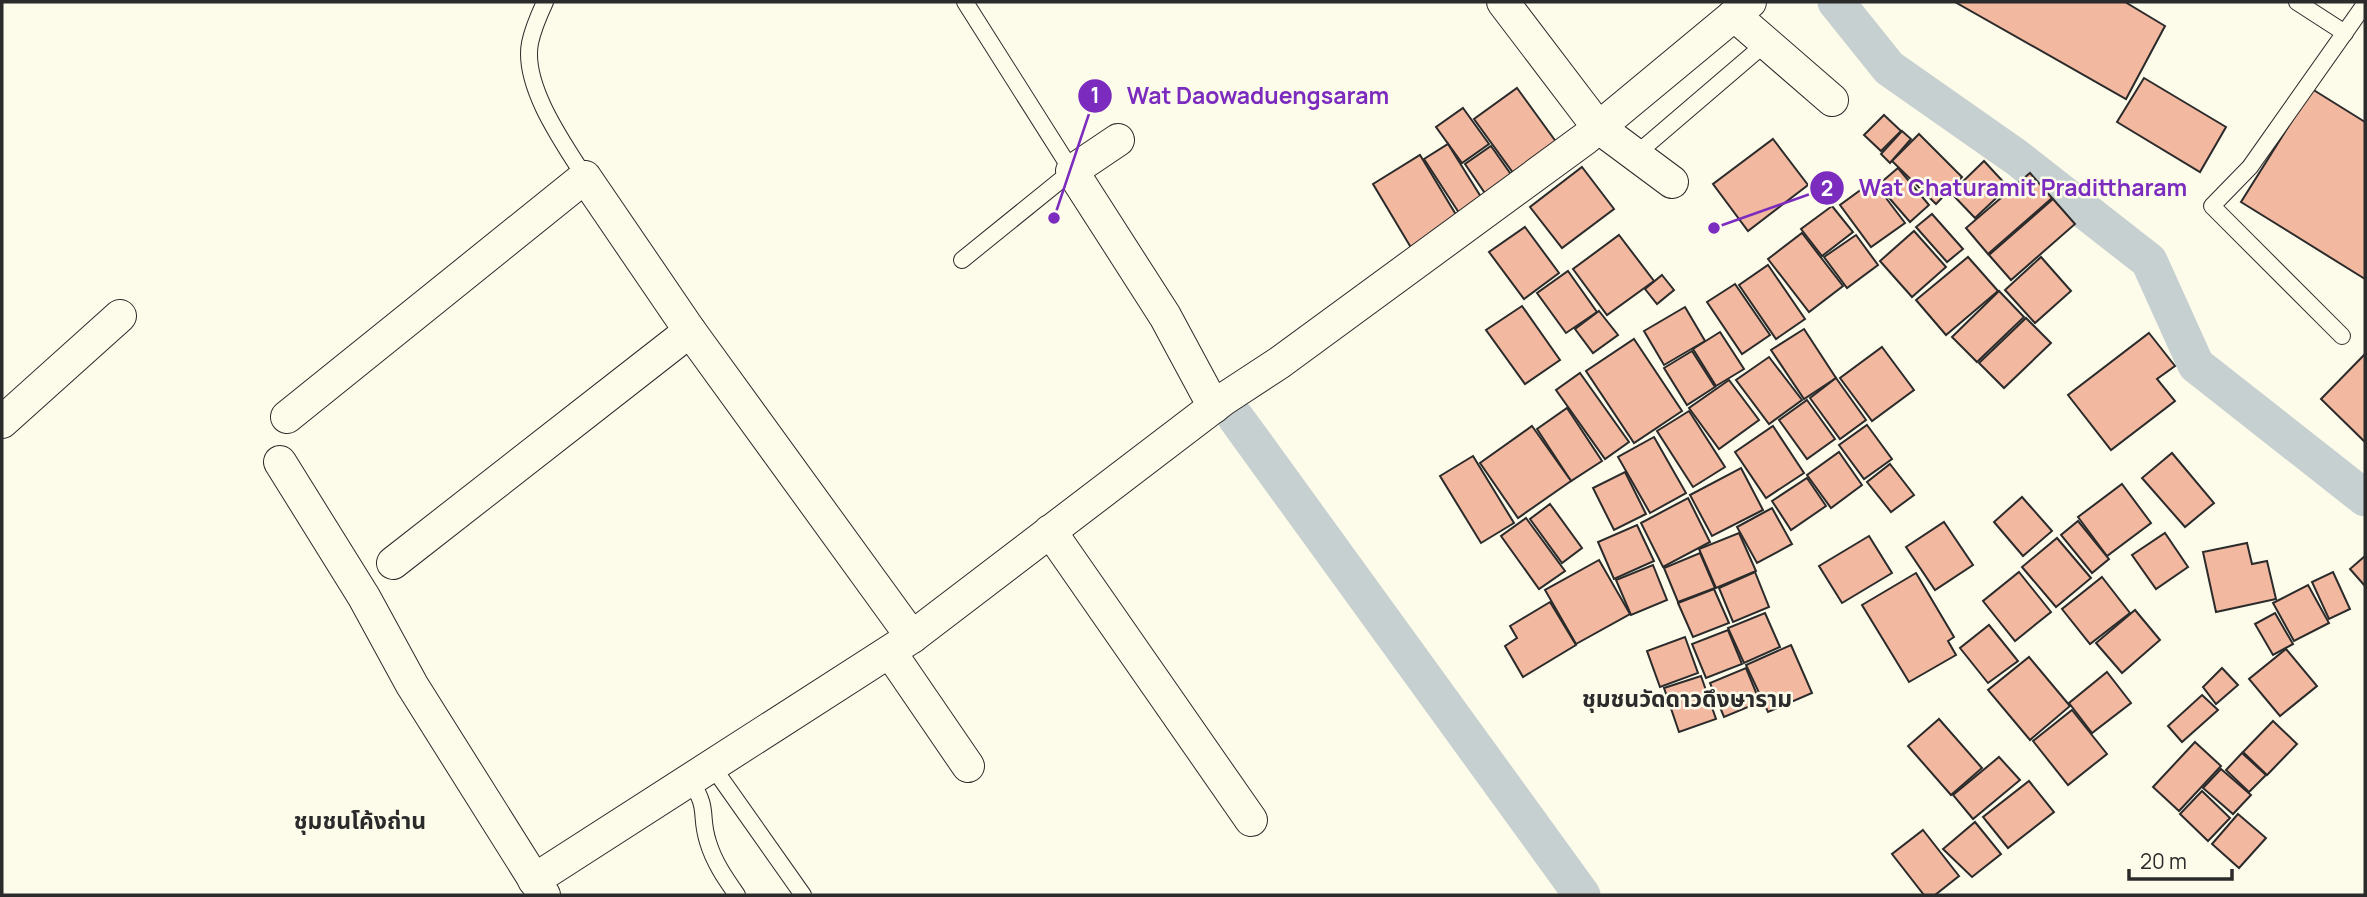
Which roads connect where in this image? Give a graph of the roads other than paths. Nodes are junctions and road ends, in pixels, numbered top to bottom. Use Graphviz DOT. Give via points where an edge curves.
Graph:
graph roads {
  1 [pos="545,2"];
  2 [pos="965,2"];
  3 [pos="1503,2"];
  4 [pos="2297,2"];
  5 [pos="2365,4"];
  6 [pos="1742,8"];
  7 [pos="2345,33"];
  8 [pos="1766,43"];
  9 [pos="1832,100"];
  10 [pos="1598,127"];
  11 [pos="1118,140"];
  12 [pos="1634,156"];
  13 [pos="1072,171"];
  14 [pos="585,177"];
  15 [pos="1672,183"];
  16 [pos="962,260"];
  17 [pos="121,316"];
  18 [pos="690,331"];
  19 [pos="2342,336"];
  20 [pos="1214,407"];
  21 [pos="287,417"];
  22 [pos="2,422"];
  23 [pos="280,462"];
  24 [pos="1051,531"];
  25 [pos="393,563"];
  26 [pos="901,645"];
  27 [pos="968,766"];
  28 [pos="701,773"];
  29 [pos="1251,820"];
  30 [pos="539,888"];
  31 [pos="737,895"];
  32 [pos="803,895"];
  1 -- 14 [label="lane" via="529,46 535,86 550,123"];
  2 -- 13 [label="lane"];
  3 -- 10 [label="street"];
  4 -- 7 [label="lane"];
  5 -- 7 [label="lane"];
  6 -- 8 [label="street"];
  6 -- 10 [label="street"];
  7 -- 19 [label="lane" via="2250,167 2212,206"];
  8 -- 9 [label="street"];
  8 -- 12 [label="lane"];
  10 -- 12 [label="street"];
  10 -- 20 [label="street"];
  11 -- 13 [label="street"];
  12 -- 15 [label="street"];
  13 -- 16 [label="lane"];
  13 -- 20 [label="street" via="1165,316"];
  14 -- 18 [label="street"];
  14 -- 21 [label="street"];
  17 -- 22 [label="street"];
  18 -- 25 [label="street"];
  18 -- 26 [label="street"];
  20 -- 24 [label="street"];
  23 -- 30 [label="street"];
  24 -- 26 [label="street"];
  24 -- 29 [label="street"];
  26 -- 27 [label="street"];
  26 -- 28 [label="street"];
  28 -- 30 [label="street"];
  28 -- 31 [label="lane" via="707,839 717,866"];
  28 -- 32 [label="lane"];
}
